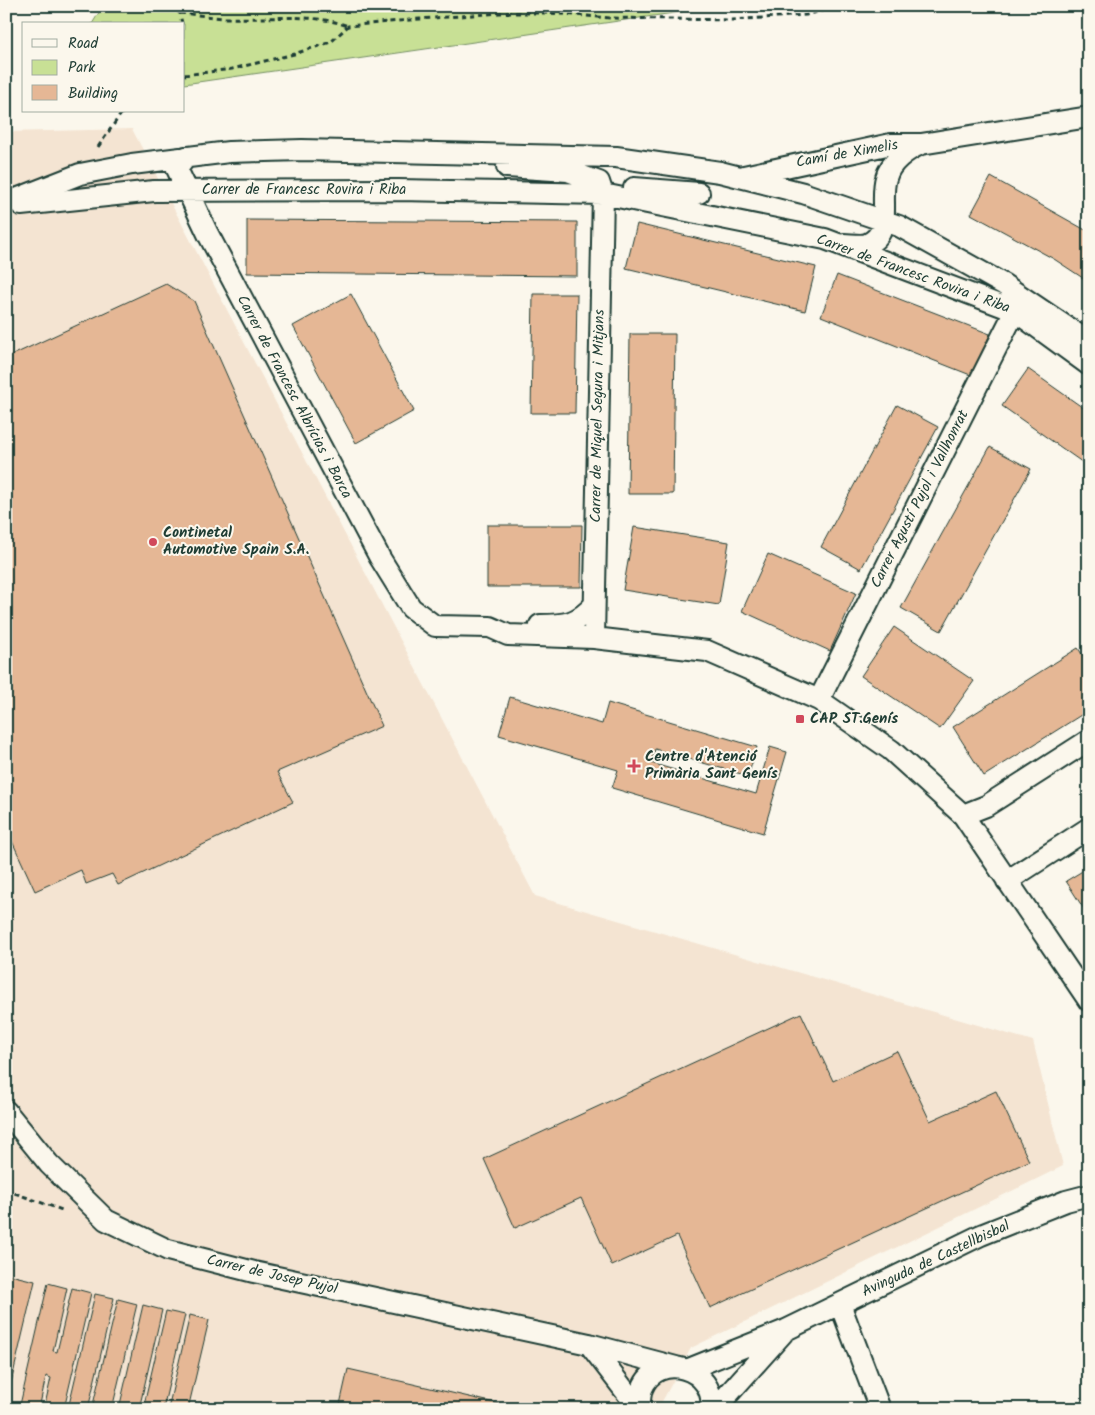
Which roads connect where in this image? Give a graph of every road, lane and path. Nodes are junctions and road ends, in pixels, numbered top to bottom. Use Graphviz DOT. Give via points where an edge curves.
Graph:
graph roads {
  1 [pos="170,6"];
  2 [pos="840,6"];
  3 [pos="180,13"];
  4 [pos="182,22"];
  5 [pos="348,26"];
  6 [pos="185,75"];
  7 [pos="122,112"];
  8 [pos="1089,117"];
  9 [pos="921,144"];
  10 [pos="452,153"];
  11 [pos="186,157"];
  12 [pos="720,172"];
  13 [pos="80,174"];
  14 [pos="740,177"];
  15 [pos="187,191"];
  16 [pos="603,194"];
  17 [pos="696,202"];
  18 [pos="6,205"];
  19 [pos="884,221"];
  20 [pos="838,244"];
  21 [pos="1019,305"];
  22 [pos="1089,342"];
  23 [pos="1089,365"];
  24 [pos="594,605"];
  25 [pos="490,627"];
  26 [pos="594,638"];
  27 [pos="819,700"];
  28 [pos="1089,740"];
  29 [pos="963,815"];
  30 [pos="1089,828"];
  31 [pos="1007,880"];
  32 [pos="1089,1001"];
  33 [pos="6,1111"];
  34 [pos="6,1190"];
  35 [pos="1089,1195"];
  36 [pos="68,1212"];
  37 [pos="840,1304"];
  38 [pos="786,1330"];
  39 [pos="589,1344"];
  40 [pos="683,1368"];
  41 [pos="639,1409"];
  42 [pos="711,1409"];
  43 [pos="715,1409"];
  44 [pos="880,1409"];
  1 -- 3 [label="path"];
  2 -- 5 [label="path" via="806,15 732,20 500,14"];
  3 -- 4 [label="path"];
  3 -- 5 [label="path" via="228,18 312,18"];
  5 -- 6 [label="path" via="331,42 294,54 232,69"];
  7 -- 13 [label="path"];
  8 -- 9 [label="street"];
  9 -- 14 [label="street, Camí de Ximelis" via="891,144"];
  9 -- 19 [label="street, Camí de Ximelis" via="905,152 886,176 882,201"];
  10 -- 11 [label="street, Carrer de Francesc Rovira i Riba" via="302,150"];
  10 -- 12 [label="street, Carrer de Francesc Rovira i Riba" via="616,156"];
  10 -- 16 [label="street, Carrer de Francesc Rovira i Riba" via="472,164 568,171 599,182"];
  11 -- 13 [label="street, Carrer de Francesc Rovira i Riba"];
  11 -- 15 [label="street, Carrer de Francesc Albrícias i Barca" via="177,169"];
  12 -- 14 [label="street, Carrer de Francesc Rovira i Riba"];
  12 -- 17 [label="street" via="708,181"];
  13 -- 18 [label="street, Carrer de Francesc Rovira i Riba"];
  14 -- 19 [label="street, Carrer de Francesc Rovira i Riba" via="803,193"];
  15 -- 16 [label="street, Carrer de Francesc Rovira i Riba" via="398,190"];
  15 -- 18 [label="street, Carrer de Francesc Rovira i Riba" via="154,191"];
  15 -- 25 [label="street, Carrer de Francesc Albrícias i Barca" via="380,558 411,608 435,626"];
  16 -- 17 [label="street, Carrer de Francesc Rovira i Riba"];
  16 -- 24 [label="street, Carrer de Miquel Segura i Mitjans"];
  17 -- 20 [label="street, Carrer de Francesc Rovira i Riba"];
  19 -- 20 [label="street" via="879,236 866,244"];
  19 -- 21 [label="street, Carrer de Francesc Rovira i Riba" via="899,226 1003,284"];
  20 -- 21 [label="street, Carrer de Francesc Rovira i Riba"];
  21 -- 22 [label="street, Carrer de Francesc Rovira i Riba"];
  21 -- 23 [label="street, Carrer de Francesc Rovira i Riba"];
  21 -- 27 [label="street, Carrer Agustí Pujol i Vallhonrat"];
  24 -- 25 [label="street" via="582,619 561,625"];
  24 -- 26 [label="street, Carrer de Miquel Segura i Mitjans"];
  25 -- 26 [label="street" via="508,635"];
  26 -- 27 [label="street" via="706,651"];
  27 -- 29 [label="street" via="890,750"];
  28 -- 29 [label="street" via="986,806"];
  29 -- 31 [label="street"];
  30 -- 31 [label="street"];
  31 -- 32 [label="street"];
  33 -- 39 [label="street, Carrer de Josep Pujol" via="49,1164 106,1220 168,1250 254,1272"];
  34 -- 36 [label="path"];
  35 -- 37 [label="street, Avinguda de Castellbisbal" via="981,1235"];
  37 -- 38 [label="street, Avinguda de Castellbisbal"];
  37 -- 44 [label="street"];
  38 -- 40 [label="street, Avinguda de Castellbisbal"];
  38 -- 43 [label="street, Avinguda de Castellbisbal"];
  39 -- 40 [label="street, Carrer de Josep Pujol"];
  39 -- 41 [label="street"];
  40 -- 41 [label="street, Avinguda de Castellbisbal" via="664,1369 653,1375 641,1391"];
  40 -- 42 [label="street" via="703,1379 710,1390"];
}
